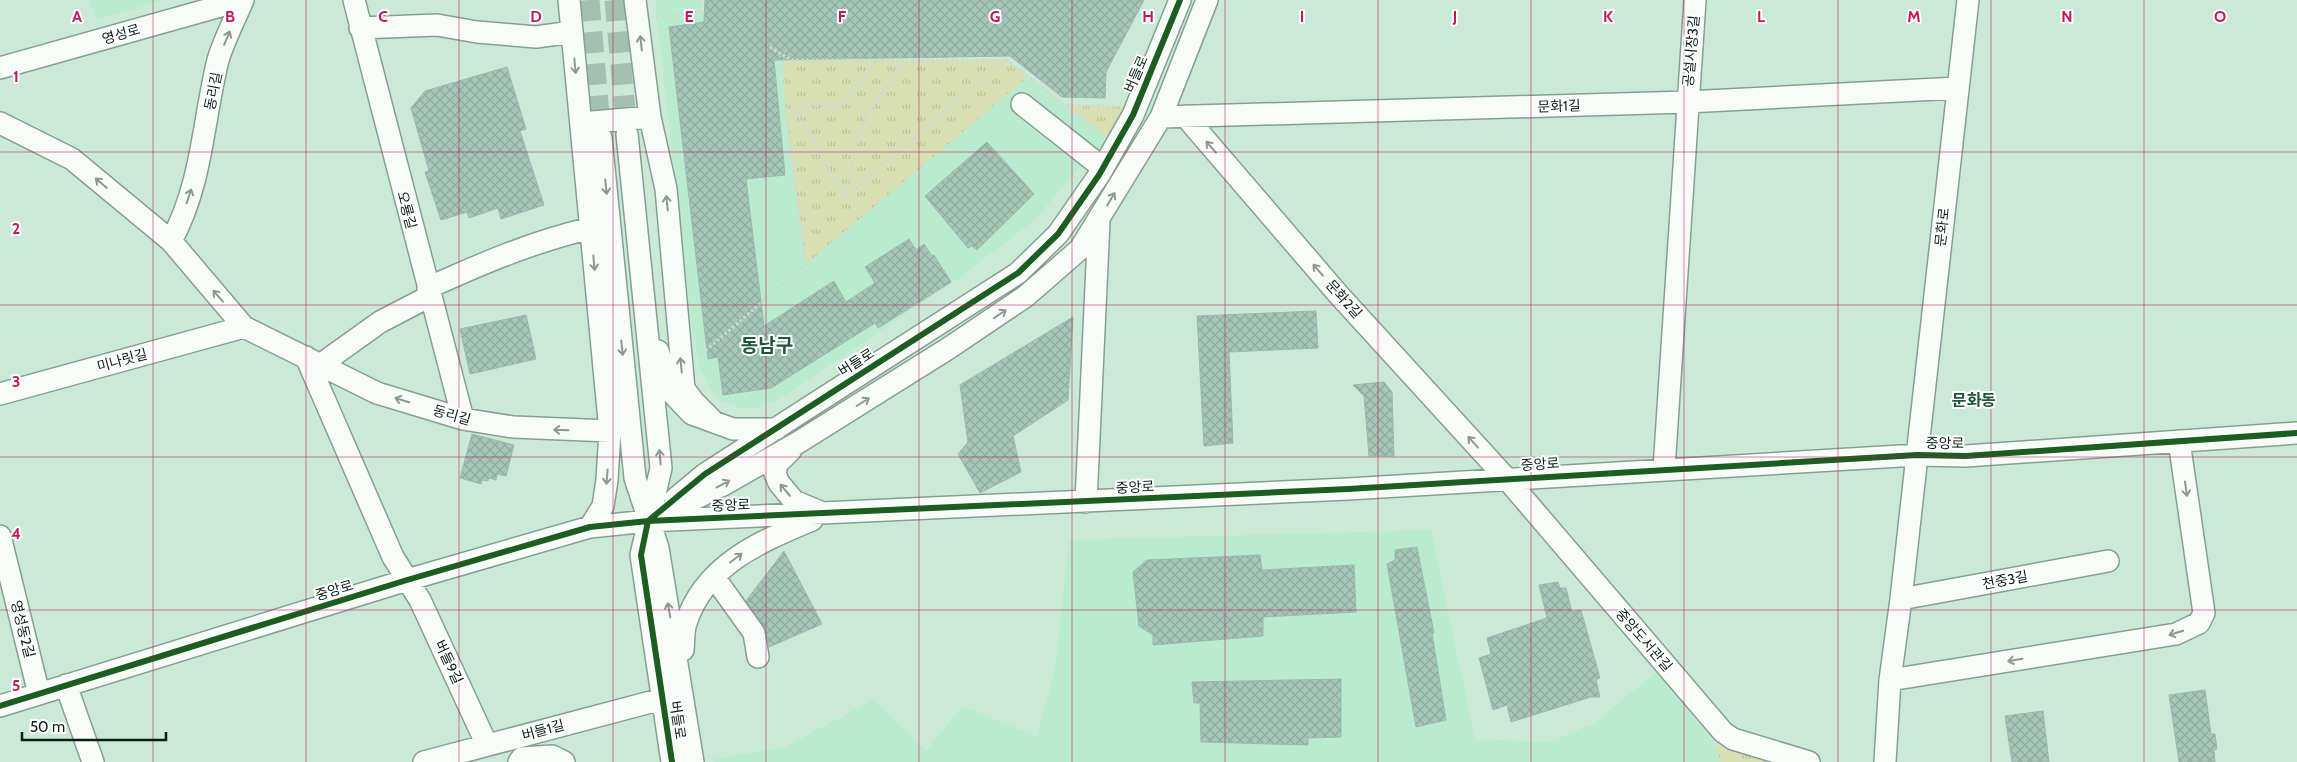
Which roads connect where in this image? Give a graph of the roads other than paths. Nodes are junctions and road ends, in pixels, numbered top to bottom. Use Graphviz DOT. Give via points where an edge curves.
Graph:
graph roads {
  1 [pos="243,0"];
  2 [pos="354,0"];
  3 [pos="569,0"];
  4 [pos="1180,0"];
  5 [pos="1207,0"];
  6 [pos="1696,0"];
  7 [pos="1968,0"];
  8 [pos="637,10"];
  9 [pos="360,28"];
  10 [pos="572,32"];
  11 [pos="0,68"];
  12 [pos="1957,88"];
  13 [pos="1687,102"];
  14 [pos="1022,104"];
  15 [pos="649,113"];
  16 [pos="1185,116"];
  17 [pos="1160,117"];
  18 [pos="581,119"];
  19 [pos="0,123"];
  20 [pos="627,134"];
  21 [pos="601,138"];
  22 [pos="1103,168"];
  23 [pos="1099,219"];
  24 [pos="591,228"];
  25 [pos="171,241"];
  26 [pos="429,292"];
  27 [pos="647,322"];
  28 [pos="244,327"];
  29 [pos="313,361"];
  30 [pos="0,394"];
  31 [pos="463,419"];
  32 [pos="712,420"];
  33 [pos="776,429"];
  34 [pos="610,431"];
  35 [pos="2297,433"];
  36 [pos="2179,441"];
  37 [pos="799,442"];
  38 [pos="1917,455"];
  39 [pos="1664,469"];
  40 [pos="1506,478"];
  41 [pos="1086,502"];
  42 [pos="826,514"];
  43 [pos="648,521"];
  44 [pos="590,527"];
  45 [pos="0,536"];
  46 [pos="2108,561"];
  47 [pos="714,577"];
  48 [pos="407,580"];
  49 [pos="1901,599"];
  50 [pos="758,657"];
  51 [pos="680,675"];
  52 [pos="1890,680"];
  53 [pos="66,685"];
  54 [pos="39,694"];
  55 [pos="662,699"];
  56 [pos="0,706"];
  57 [pos="487,745"];
  58 [pos="93,762"];
  59 [pos="424,762"];
  60 [pos="519,762"];
  61 [pos="564,762"];
  62 [pos="672,762"];
  63 [pos="693,762"];
  64 [pos="1809,762"];
  65 [pos="1885,762"];
  1 -- 11 [label="street, 영성로"];
  25 -- 1 [label="street, 동리길, one-way" via="197,171 219,59"];
  2 -- 9 [label="street, 오룡길"];
  3 -- 10 [label="street"];
  4 -- 22 [label="street, 버들로" via="1136,107"];
  5 -- 17 [label="street"];
  6 -- 13 [label="street, 공설시장3길"];
  7 -- 12 [label="street, 문화로"];
  15 -- 8 [label="street, one-way"];
  9 -- 10 [label="street" via="437,25 536,37"];
  9 -- 26 [label="street, 오룡길"];
  10 -- 18 [label="street, one-way"];
  12 -- 13 [label="street, 문화1길"];
  12 -- 38 [label="street, 문화로"];
  13 -- 16 [label="street, 문화1길"];
  13 -- 39 [label="street, 공설시장3길"];
  14 -- 22 [label="street"];
  15 -- 18 [label="street"];
  32 -- 15 [label="street, one-way" via="684,389 666,189"];
  16 -- 17 [label="street, 문화1길"];
  40 -- 16 [label="street, 문화2길, one-way" via="1338,294"];
  23 -- 17 [label="street, one-way"];
  18 -- 24 [label="street"];
  25 -- 19 [label="street, 동리길, one-way" via="72,159"];
  20 -- 27 [label="street"];
  21 -- 43 [label="street, one-way" via="635,478"];
  22 -- 33 [label="street, 버들로" via="1058,234 1018,273"];
  37 -- 23 [label="street, one-way" via="1026,296 1080,249"];
  23 -- 41 [label="street"];
  24 -- 26 [label="street" via="506,253"];
  24 -- 34 [label="street, one-way"];
  28 -- 25 [label="street, 동리길, one-way"];
  26 -- 29 [label="street"];
  26 -- 31 [label="street, 오룡길"];
  27 -- 32 [label="street" via="674,394 692,414"];
  43 -- 27 [label="street, one-way" via="661,468"];
  28 -- 29 [label="street, 동리길"];
  28 -- 30 [label="street, 미나릿길"];
  31 -- 29 [label="street, 동리길, one-way" via="377,393"];
  29 -- 48 [label="street" via="393,557"];
  34 -- 31 [label="street, 동리길, one-way" via="513,427"];
  32 -- 33 [label="street" via="733,429"];
  33 -- 43 [label="street, 버들로" via="705,474"];
  34 -- 44 [label="street, one-way" via="603,506"];
  35 -- 36 [label="street, 중앙로"];
  36 -- 38 [label="street, 중앙로" via="1966,456"];
  36 -- 52 [label="street, one-way" via="2204,613 2199,623 2176,634"];
  42 -- 37 [label="street, one-way" via="794,501 775,474 778,464"];
  43 -- 37 [label="street, one-way" via="723,485"];
  38 -- 39 [label="street, 중앙로"];
  38 -- 49 [label="street"];
  39 -- 40 [label="street, 중앙로"];
  40 -- 41 [label="street, 중앙로"];
  40 -- 64 [label="street, 중앙도서관길" via="1723,732 1732,739"];
  41 -- 42 [label="street, 중앙로"];
  42 -- 43 [label="street, 중앙로"];
  47 -- 42 [label="street, one-way" via="735,557 768,538"];
  43 -- 44 [label="street, 중앙로"];
  51 -- 43 [label="street, 버들로, one-way" via="658,548"];
  43 -- 55 [label="street, 버들로" via="641,555"];
  44 -- 48 [label="street, 중앙로"];
  45 -- 54 [label="street, 영성동2길"];
  46 -- 49 [label="street, 천중3길"];
  47 -- 50 [label="street" via="754,633"];
  47 -- 51 [label="street" via="702,589 685,624"];
  48 -- 53 [label="street, 중앙로"];
  48 -- 57 [label="street, 버들9길" via="420,600"];
  49 -- 52 [label="street"];
  51 -- 63 [label="street, 버들로"];
  52 -- 65 [label="street"];
  53 -- 54 [label="street, 중앙로"];
  53 -- 58 [label="street"];
  54 -- 56 [label="street, 중앙로"];
  55 -- 57 [label="street, 버들1길"];
  55 -- 62 [label="street, 버들로"];
  57 -- 59 [label="street, 버들1길"];
  60 -- 61 [label="street" via="522,758 552,756"];
}
